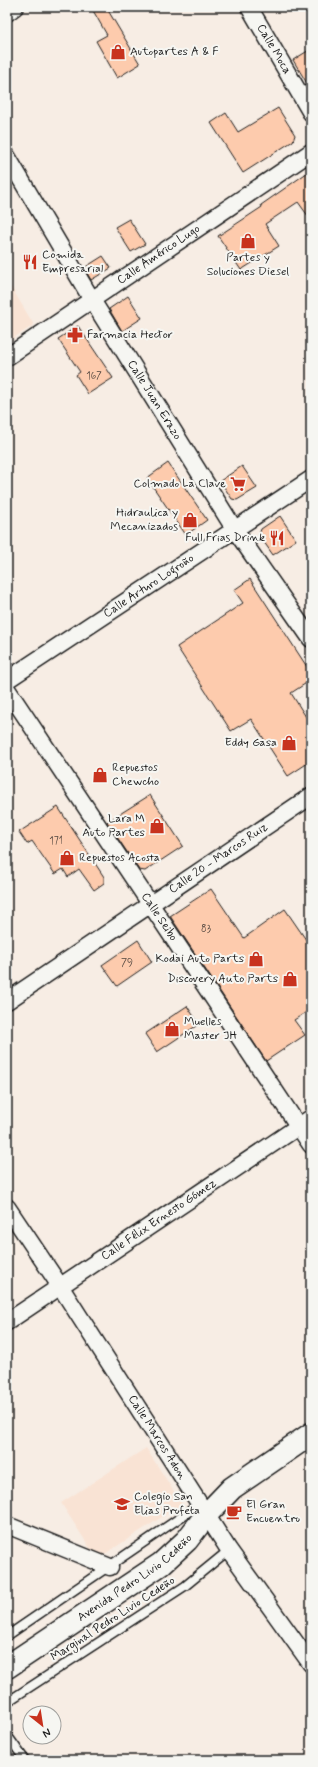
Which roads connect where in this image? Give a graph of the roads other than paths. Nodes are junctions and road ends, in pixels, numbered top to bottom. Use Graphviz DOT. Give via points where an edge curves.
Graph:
graph roads {
  1 [pos="15,7"];
  2 [pos="249,7"];
  3 [pos="7,12"];
  4 [pos="311,113"];
  5 [pos="311,152"];
  6 [pos="7,156"];
  7 [pos="92,300"];
  8 [pos="7,357"];
  9 [pos="311,479"];
  10 [pos="235,530"];
  11 [pos="311,639"];
  12 [pos="7,680"];
  13 [pos="7,689"];
  14 [pos="311,796"];
  15 [pos="150,904"];
  16 [pos="7,1001"];
  17 [pos="305,1122"];
  18 [pos="311,1145"];
  19 [pos="7,1207"];
  20 [pos="60,1286"];
  21 [pos="7,1322"];
  22 [pos="311,1434"];
  23 [pos="204,1509"];
  24 [pos="7,1525"];
  25 [pos="229,1550"];
  26 [pos="110,1567"];
  27 [pos="7,1636"];
  28 [pos="311,1664"];
  29 [pos="7,1667"];
  30 [pos="7,1702"];
  31 [pos="7,1735"];
  32 [pos="25,1760"];
  1 -- 3 [label="street"];
  2 -- 4 [label="street, Calle Moca"];
  5 -- 7 [label="street, Calle Américo Lugo"];
  6 -- 7 [label="street, Calle Juan Erazo"];
  7 -- 8 [label="street, Calle Américo Lugo"];
  7 -- 10 [label="street, Calle Juan Erazo"];
  9 -- 10 [label="street, Calle Arturo Logroño"];
  10 -- 11 [label="street, Calle Juan Erazo"];
  10 -- 12 [label="street, Calle Arturo Logroño"];
  13 -- 15 [label="street, Calle Seibo"];
  14 -- 15 [label="street, Calle 20 - Marcos Ruiz"];
  15 -- 16 [label="street, Calle 20 - Marcos Ruiz"];
  15 -- 17 [label="street, Calle Seibo"];
  17 -- 18 [label="street, Calle Seibo"];
  17 -- 20 [label="street, Calle Félix Ernesto Gómez"];
  19 -- 20 [label="street, Calle Marcos Adon"];
  20 -- 21 [label="street, Calle Félix Ernesto Gómez"];
  20 -- 23 [label="street, Calle Marcos Adon"];
  22 -- 23 [label="main road, Avenida Pedro Livio Cedeño"];
  23 -- 25 [label="street, Calle Marcos Adon"];
  23 -- 26 [label="lane"];
  23 -- 29 [label="main road, Avenida Pedro Livio Cedeño" via="187,1540 161,1564"];
  24 -- 26 [label="street"];
  25 -- 28 [label="street, Calle Marcos Adon"];
  25 -- 30 [label="lane, Marginal Pedro Livio Cedeño" via="186,1586"];
  26 -- 27 [label="lane"];
  31 -- 32 [label="lane"];
}
